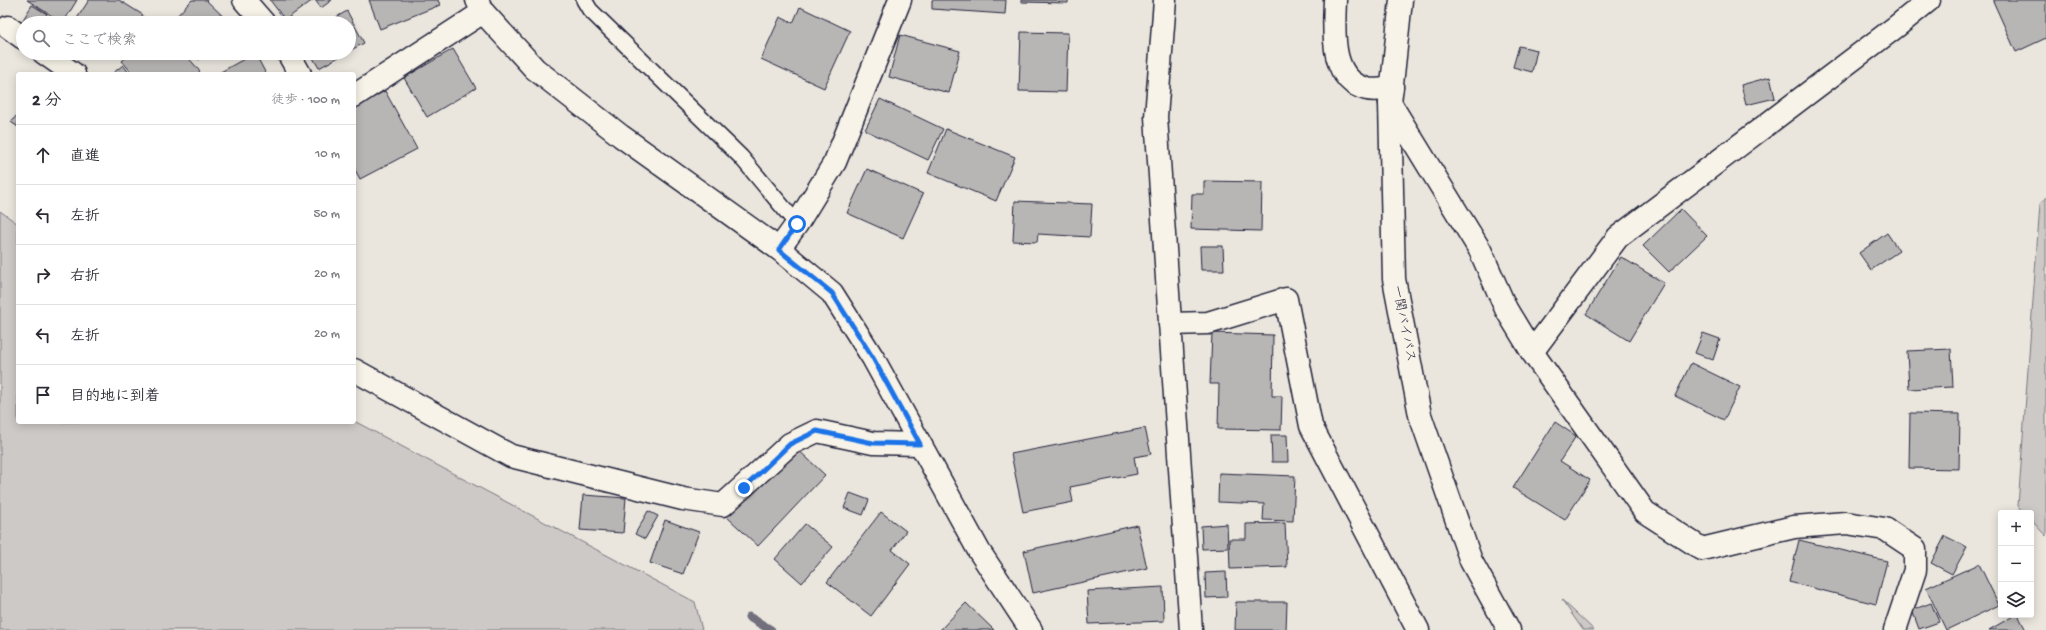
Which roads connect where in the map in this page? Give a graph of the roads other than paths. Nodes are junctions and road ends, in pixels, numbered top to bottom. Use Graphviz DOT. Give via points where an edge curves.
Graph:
graph roads {
  1 [pos="244,0"];
  2 [pos="584,0"];
  3 [pos="900,0"];
  4 [pos="1165,0"];
  5 [pos="1335,0"];
  6 [pos="1401,0"];
  7 [pos="1929,0"];
  8 [pos="480,6"];
  9 [pos="258,16"];
  10 [pos="54,60"];
  11 [pos="292,60"];
  12 [pos="71,72"];
  13 [pos="299,72"];
  14 [pos="356,95"];
  15 [pos="1391,96"];
  16 [pos="797,224"];
  17 [pos="779,250"];
  18 [pos="1170,324"];
  19 [pos="1532,352"];
  20 [pos="356,371"];
  21 [pos="920,444"];
  22 [pos="1031,630"];
  23 [pos="1191,630"];
  24 [pos="1418,630"];
  25 [pos="1509,630"];
  26 [pos="1895,630"];
  1 -- 9 [label="main road"];
  2 -- 16 [label="lane" via="590,10 741,157"];
  3 -- 16 [label="main road" via="835,162"];
  4 -- 18 [label="main road" via="1156,117"];
  5 -- 15 [label="main road" via="1334,42 1341,68 1349,81"];
  6 -- 15 [label="main road, 一関バイパス"];
  7 -- 19 [label="main road" via="1618,237"];
  8 -- 14 [label="main road"];
  8 -- 17 [label="main road" via="535,68 621,136"];
  10 -- 12 [label="main road"];
  11 -- 13 [label="main road"];
  15 -- 19 [label="main road" via="1480,250 1506,309"];
  15 -- 25 [label="main road, 一関バイパス" via="1394,279 1420,415 1471,561"];
  16 -- 17 [label="main road"];
  17 -- 21 [label="main road" via="832,293 873,358"];
  18 -- 23 [label="main road"];
  18 -- 24 [label="main road" via="1208,323 1286,299 1311,426"];
  19 -- 26 [label="main road" via="1645,512 1702,549 1794,527 1846,523 1885,529 1915,549 1915,570"];
  20 -- 21 [label="main road" via="511,456 683,499 723,505 790,444 817,431 873,443"];
  21 -- 22 [label="main road" via="979,551"];
}
